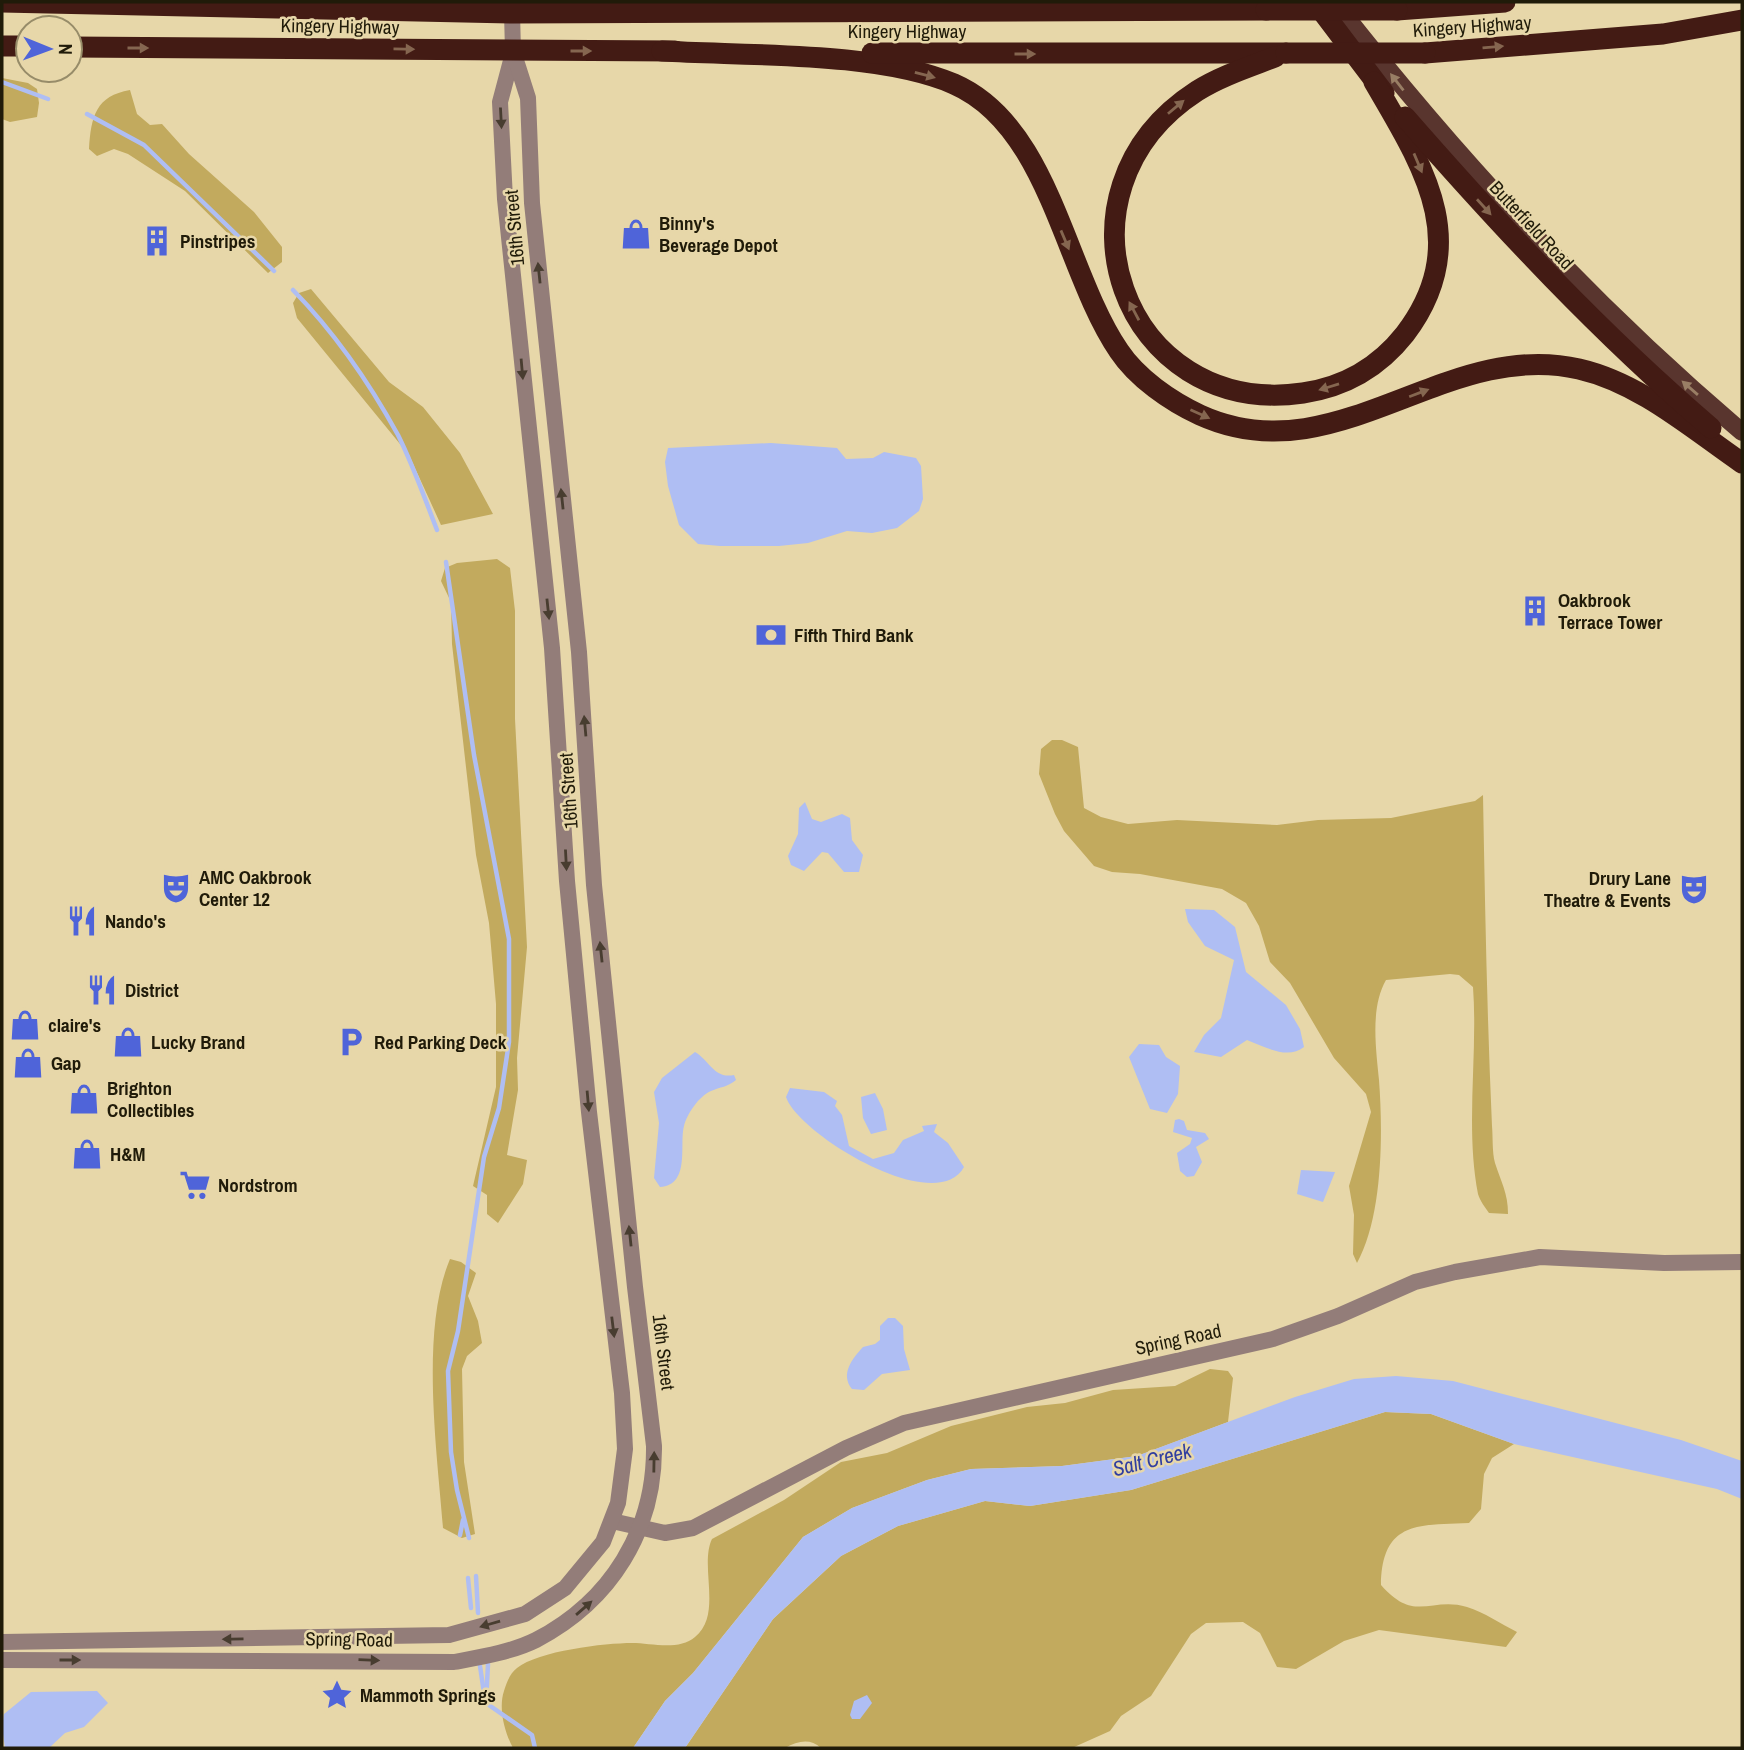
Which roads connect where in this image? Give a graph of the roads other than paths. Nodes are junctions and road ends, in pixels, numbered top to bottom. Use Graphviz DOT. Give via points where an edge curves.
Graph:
graph roads {
  1 [pos="2,2"];
  2 [pos="1300,2"];
  3 [pos="1315,2"];
  4 [pos="1334,2"];
  5 [pos="1506,2"];
  6 [pos="1397,10"];
  7 [pos="512,13"];
  8 [pos="1742,20"];
  9 [pos="84,47"];
  10 [pos="513,51"];
  11 [pos="662,51"];
  12 [pos="1286,53"];
  13 [pos="1374,82"];
  14 [pos="1742,432"];
  15 [pos="1742,454"];
  16 [pos="1742,463"];
  17 [pos="1742,1262"];
  18 [pos="612,1521"];
  19 [pos="640,1529"];
  20 [pos="2,1642"];
  21 [pos="2,1660"];
  1 -- 7 [label="highway, Kingery Highway"];
  2 -- 6 [label="highway, bridge"];
  3 -- 13 [label="highway, Butterfield Road"];
  14 -- 4 [label="main road, Butterfield Road, one-way" via="1608,311 1458,155"];
  5 -- 6 [label="highway, Kingery Highway"];
  6 -- 7 [label="highway, Kingery Highway, bridge"];
  7 -- 10 [label="street, 16th Street"];
  12 -- 8 [label="highway, Kingery Highway, one-way, bridge" via="1425,53 1663,34"];
  9 -- 10 [label="highway, Kingery Highway, one-way"];
  10 -- 11 [label="highway, Kingery Highway, one-way"];
  10 -- 18 [label="street, 16th Street, one-way" via="500,102 505,199 552,648 567,881 589,1112 622,1393 624,1476"];
  19 -- 10 [label="street, 16th Street, one-way" via="654,1472 654,1446 594,885 579,652 532,203 528,98"];
  11 -- 12 [label="highway, Kingery Highway, one-way"];
  11 -- 16 [label="highway, one-way" via="839,60 925,75 973,94 1015,134 1031,161 1100,319 1121,354 1147,381 1201,415 1257,429 1324,426 1487,368 1537,363 1578,369 1623,384"];
  13 -- 12 [label="highway, one-way" via="1411,146 1437,211 1436,273 1416,319 1388,354 1334,387 1276,395 1238,391 1174,360 1146,332 1123,288 1113,217 1118,193 1139,146 1174,109 1215,80"];
  13 -- 15 [label="highway, Butterfield Road, one-way" via="1572,300"];
  17 -- 19 [label="street, Spring Road" via="1540,1257 1469,1268 1415,1282 1273,1339 922,1417 846,1448 704,1524 665,1533"];
  18 -- 19 [label="street, Spring Road"];
  18 -- 20 [label="street, Spring Road, one-way" via="603,1542 565,1588 525,1614 449,1635"];
  21 -- 19 [label="street, Spring Road, one-way" via="454,1662 477,1658 535,1641 584,1609 618,1572"];
}
